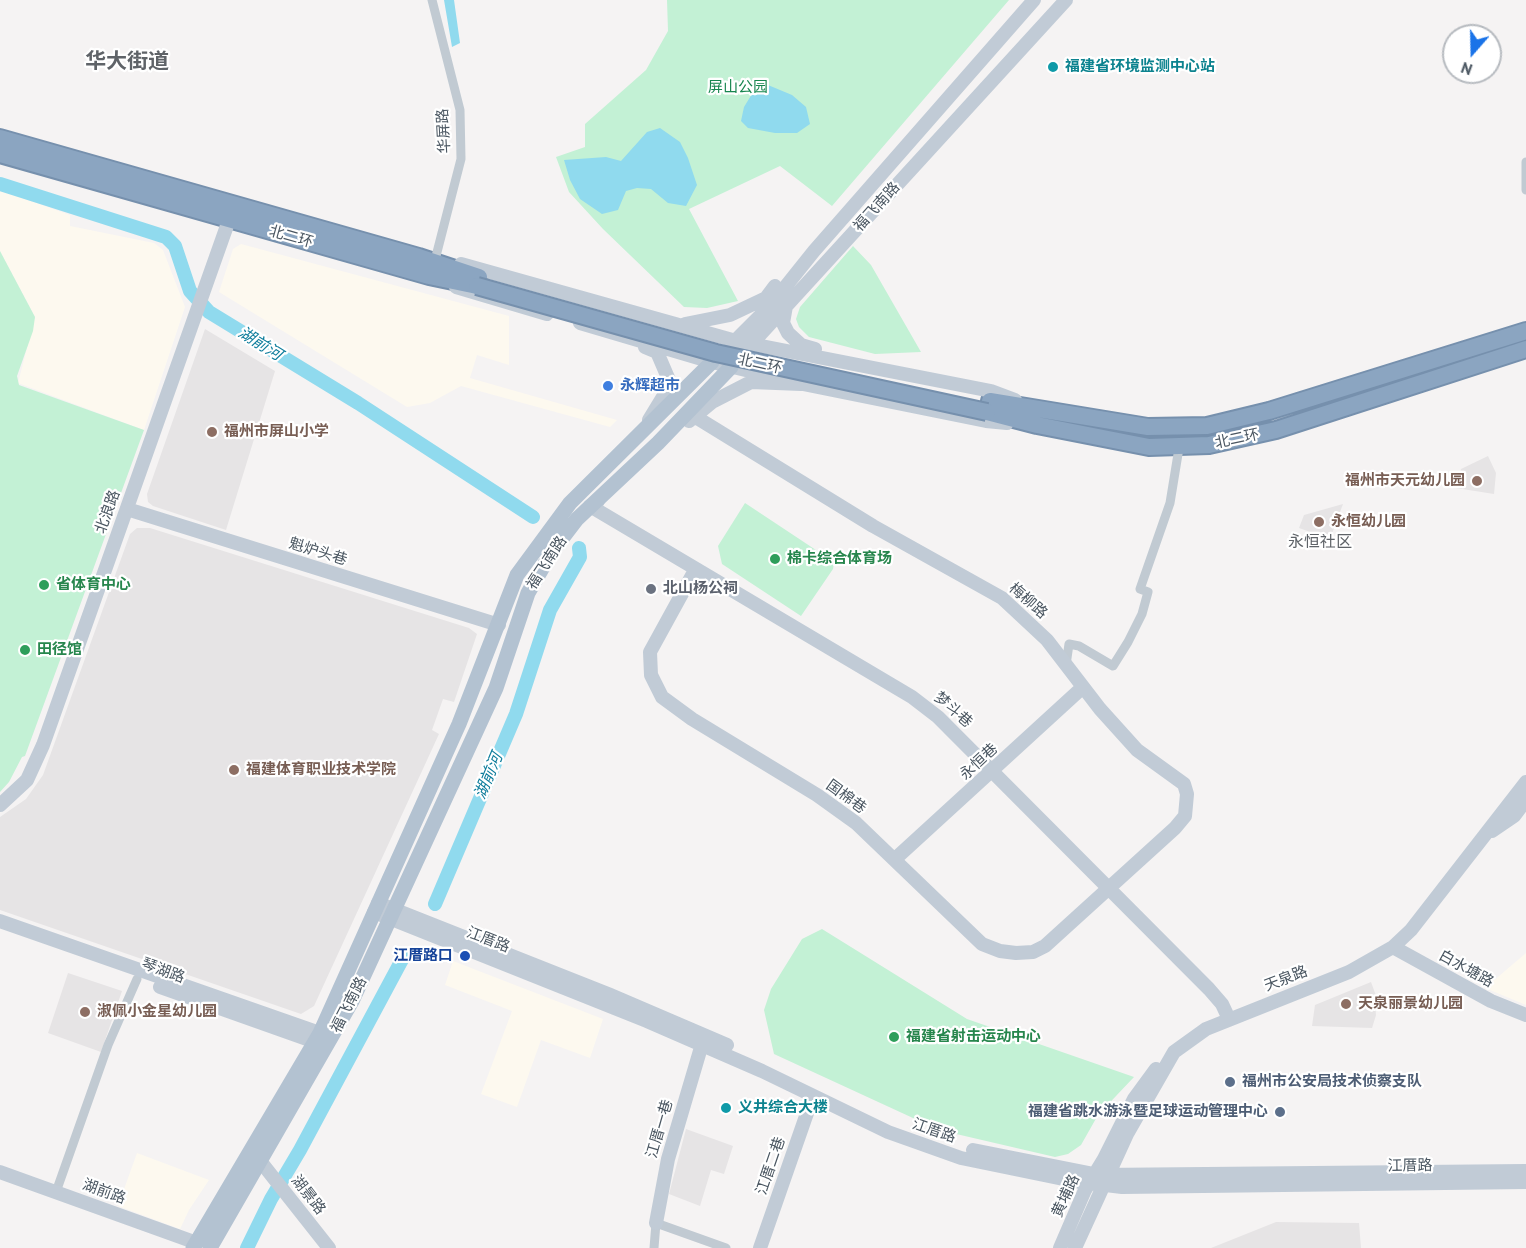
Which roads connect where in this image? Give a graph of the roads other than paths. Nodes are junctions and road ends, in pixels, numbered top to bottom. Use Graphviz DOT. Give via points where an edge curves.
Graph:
graph roads {
  1 [pos="432,0"];
  2 [pos="1034,0"];
  3 [pos="1066,0"];
  4 [pos="5,138"];
  5 [pos="4,156"];
  6 [pos="1526,162"];
  7 [pos="1526,190"];
  8 [pos="228,220"];
  9 [pos="829,234"];
  10 [pos="427,258"];
  11 [pos="429,276"];
  12 [pos="478,281"];
  13 [pos="786,306"];
  14 [pos="638,313"];
  15 [pos="587,325"];
  16 [pos="679,325"];
  17 [pos="1526,331"];
  18 [pos="631,338"];
  19 [pos="736,341"];
  20 [pos="751,344"];
  21 [pos="1526,349"];
  22 [pos="712,362"];
  23 [pos="850,364"];
  24 [pos="731,368"];
  25 [pos="908,375"];
  26 [pos="801,384"];
  27 [pos="845,392"];
  28 [pos="988,406"];
  29 [pos="1034,407"];
  30 [pos="694,416"];
  31 [pos="645,425"];
  32 [pos="1036,425"];
  33 [pos="1179,448"];
  34 [pos="590,506"];
  35 [pos="127,509"];
  36 [pos="695,570"];
  37 [pos="499,625"];
  38 [pos="1066,664"];
  39 [pos="1083,687"];
  40 [pos="994,771"];
  41 [pos="1526,782"];
  42 [pos="1526,800"];
  43 [pos="0,805"];
  44 [pos="1482,837"];
  45 [pos="895,859"];
  46 [pos="1109,889"];
  47 [pos="376,907"];
  48 [pos="392,914"];
  49 [pos="0,921"];
  50 [pos="0,930"];
  51 [pos="1393,947"];
  52 [pos="137,979"];
  53 [pos="1526,1015"];
  54 [pos="1229,1019"];
  55 [pos="317,1037"];
  56 [pos="702,1044"];
  57 [pos="813,1096"];
  58 [pos="1110,1158"];
  59 [pos="261,1162"];
  60 [pos="1526,1171"];
  61 [pos="0,1172"];
  62 [pos="1098,1180"];
  63 [pos="1526,1182"];
  64 [pos="56,1192"];
  65 [pos="656,1223"];
  66 [pos="200,1246"];
  67 [pos="329,1248"];
  68 [pos="654,1248"];
  69 [pos="726,1248"];
  70 [pos="760,1248"];
  71 [pos="1060,1248"];
  72 [pos="1075,1248"];
  1 -- 10 [label="street, 华屏路" via="460,110 461,159"];
  2 -- 9 [label="main road, 福飞南路"];
  3 -- 13 [label="main road, 福飞南路"];
  4 -- 10 [label="highway, 北二环"];
  5 -- 8 [label="highway, 北二环"];
  6 -- 7 [label="street"];
  8 -- 11 [label="highway, 北二环"];
  8 -- 35 [label="main road, 北浪路"];
  9 -- 16 [label="main road" via="814,239 766,298 730,315"];
  9 -- 19 [label="main road, 福飞南路"];
  10 -- 12 [label="highway, 北二环"];
  10 -- 14 [label="main road" via="483,269"];
  11 -- 12 [label="highway, 北二环"];
  11 -- 15 [label="main road" via="474,294"];
  12 -- 28 [label="highway, 北二环" via="730,347"];
  13 -- 20 [label="main road, 福飞南路"];
  13 -- 25 [label="main road" via="783,323 801,345 901,368"];
  14 -- 16 [label="main road"];
  14 -- 18 [label="main road"];
  15 -- 18 [label="main road"];
  15 -- 31 [label="main road" via="657,352 669,380 663,398"];
  16 -- 19 [label="main road"];
  17 -- 29 [label="highway, 北二环" via="1269,411 1207,426 1148,427"];
  18 -- 22 [label="main road"];
  19 -- 20 [label="main road"];
  19 -- 22 [label="main road, 福飞南路"];
  20 -- 23 [label="main road"];
  20 -- 24 [label="main road, 福飞南路"];
  21 -- 33 [label="highway, 北二环" via="1276,430"];
  22 -- 26 [label="main road"];
  22 -- 31 [label="main road, 福飞南路"];
  23 -- 25 [label="main road"];
  23 -- 27 [label="main road"];
  24 -- 34 [label="main road, 福飞南路"];
  25 -- 29 [label="main road" via="991,391"];
  26 -- 27 [label="main road"];
  26 -- 30 [label="main road" via="751,382"];
  27 -- 32 [label="main road" via="986,421"];
  28 -- 29 [label="highway, 北二环"];
  28 -- 32 [label="highway, 北二环"];
  30 -- 34 [label="main road" via="652,458"];
  30 -- 38 [label="main road, 梅柳路" via="873,526 1002,598 1039,631"];
  31 -- 37 [label="main road, 福飞南路" via="556,518 517,576"];
  32 -- 33 [label="highway, 北二环" via="1149,447"];
  33 -- 38 [label="street" via="1170,503 1140,589 1148,592 1128,642 1113,666 1069,644"];
  34 -- 36 [label="main road, 梦斗巷"];
  34 -- 48 [label="main road, 福飞南路" via="551,553 528,592 496,688"];
  35 -- 37 [label="main road, 魁炉头巷"];
  35 -- 43 [label="main road, 北浪路" via="34,767 23,784"];
  36 -- 40 [label="main road, 梦斗巷" via="912,697 949,726"];
  36 -- 45 [label="main road, 国棉巷" via="650,652 651,675 662,697 817,795 856,823"];
  37 -- 47 [label="main road, 福飞南路"];
  38 -- 39 [label="main road, 梅柳路"];
  39 -- 40 [label="main road, 永恒巷"];
  39 -- 46 [label="main road, 梅柳路" via="1137,750 1175,775 1187,794 1185,816"];
  40 -- 45 [label="main road, 永恒巷"];
  40 -- 46 [label="main road, 梦斗巷"];
  41 -- 44 [label="main road, 天泉路"];
  42 -- 44 [label="main road, 天泉路" via="1514,816"];
  44 -- 51 [label="main road, 天泉路" via="1411,930"];
  45 -- 46 [label="main road, 国棉巷" via="968,932 982,944 1000,951 1033,952 1045,946"];
  46 -- 54 [label="main road, 梦斗巷" via="1217,997"];
  47 -- 48 [label="main road, 江厝路"];
  47 -- 55 [label="main road, 福飞南路"];
  48 -- 56 [label="main road, 江厝路"];
  48 -- 59 [label="main road, 福飞南路" via="343,1020"];
  48 -- 62 [label="main road, 江厝路" via="680,1024 925,1138"];
  49 -- 55 [label="main road"];
  50 -- 52 [label="main road, 琴湖路"];
  51 -- 53 [label="main road, 白水塘路" via="1491,1001"];
  51 -- 54 [label="main road, 天泉路" via="1349,972"];
  52 -- 55 [label="main road, 琴湖路"];
  52 -- 64 [label="street" via="108,1045"];
  54 -- 58 [label="main road, 天泉路" via="1187,1041 1150,1075 1139,1089"];
  55 -- 66 [label="main road, 福飞南路"];
  56 -- 57 [label="main road, 江厝路"];
  56 -- 65 [label="main road, 江厝一巷" via="668,1159"];
  57 -- 62 [label="main road, 江厝路" via="943,1153"];
  57 -- 70 [label="main road, 江厝二巷"];
  58 -- 62 [label="main road, 黄埔路"];
  59 -- 66 [label="main road, 福飞南路"];
  59 -- 67 [label="main road, 湖景路"];
  60 -- 62 [label="main road, 江厝路"];
  61 -- 64 [label="main road, 湖前路"];
  62 -- 63 [label="main road, 江厝路"];
  62 -- 71 [label="main road, 黄埔路"];
  62 -- 72 [label="main road, 黄埔路"];
  64 -- 66 [label="main road, 湖前路"];
  65 -- 68 [label="street"];
  65 -- 69 [label="street"];
}
